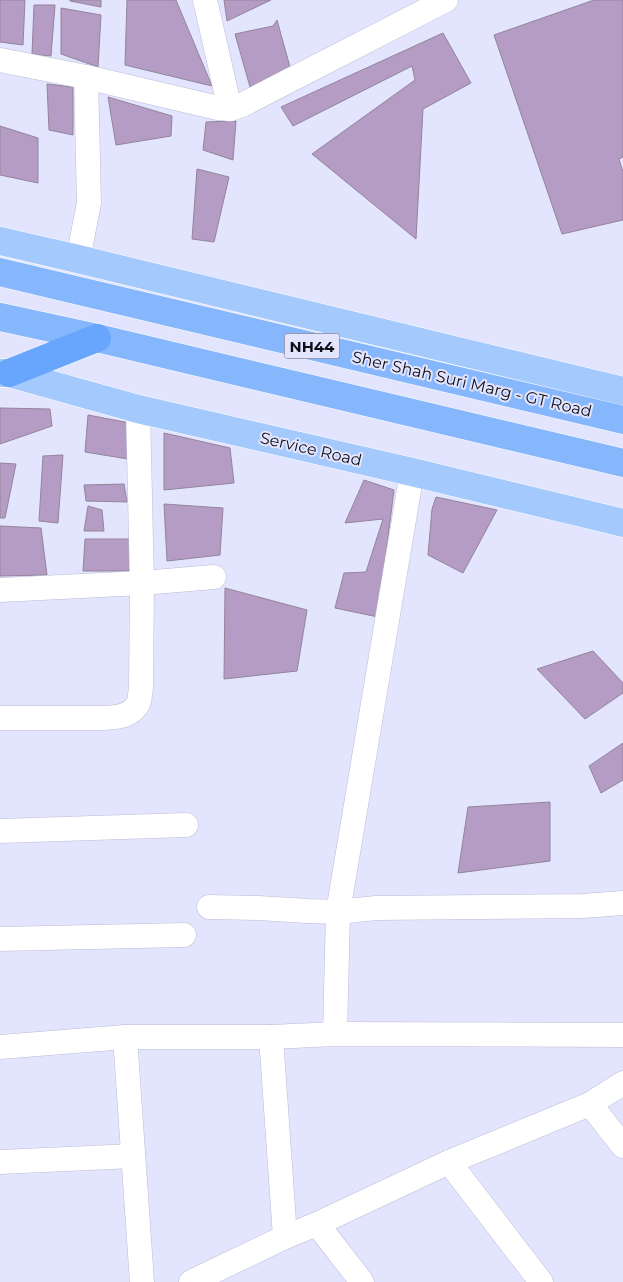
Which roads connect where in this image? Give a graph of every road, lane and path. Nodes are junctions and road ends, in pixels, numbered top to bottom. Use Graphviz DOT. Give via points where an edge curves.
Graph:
graph roads {
  1 [pos="205,0"];
  2 [pos="446,0"];
  3 [pos="0,60"];
  4 [pos="86,77"];
  5 [pos="230,109"];
  6 [pos="0,241"];
  7 [pos="78,259"];
  8 [pos="0,272"];
  9 [pos="0,316"];
  10 [pos="96,338"];
  11 [pos="5,373"];
  12 [pos="623,391"];
  13 [pos="138,409"];
  14 [pos="623,420"];
  15 [pos="623,463"];
  16 [pos="412,472"];
  17 [pos="623,523"];
  18 [pos="214,577"];
  19 [pos="142,583"];
  20 [pos="0,590"];
  21 [pos="0,718"];
  22 [pos="186,825"];
  23 [pos="0,831"];
  24 [pos="623,903"];
  25 [pos="209,907"];
  26 [pos="338,912"];
  27 [pos="184,935"];
  28 [pos="0,939"];
  29 [pos="335,1034"];
  30 [pos="623,1035"];
  31 [pos="271,1036"];
  32 [pos="125,1037"];
  33 [pos="0,1047"];
  34 [pos="623,1083"];
  35 [pos="590,1104"];
  36 [pos="623,1146"];
  37 [pos="133,1156"];
  38 [pos="0,1162"];
  39 [pos="448,1162"];
  40 [pos="317,1224"];
  41 [pos="285,1237"];
  42 [pos="142,1282"];
  43 [pos="191,1282"];
  44 [pos="362,1282"];
  45 [pos="541,1282"];
  1 -- 5 [label="street"];
  2 -- 5 [label="street"];
  3 -- 4 [label="street"];
  4 -- 5 [label="street"];
  4 -- 7 [label="street" via="89,203"];
  6 -- 7 [label="main road"];
  7 -- 12 [label="main road"];
  8 -- 14 [label="highway, Sher Shah Suri Marg - GT Road / NH44"];
  9 -- 10 [label="highway, NH44"];
  10 -- 11 [label="highway"];
  10 -- 15 [label="highway, NH44"];
  11 -- 13 [label="main road, Service Road"];
  13 -- 16 [label="main road, Service Road"];
  13 -- 19 [label="street"];
  16 -- 17 [label="main road, Service Road"];
  16 -- 26 [label="street"];
  18 -- 19 [label="street"];
  19 -- 20 [label="street"];
  19 -- 21 [label="street" via="141,688 138,704 130,713 104,718"];
  22 -- 23 [label="street"];
  24 -- 26 [label="street" via="376,908"];
  25 -- 26 [label="street"];
  26 -- 29 [label="street"];
  27 -- 28 [label="street"];
  29 -- 30 [label="street"];
  29 -- 31 [label="street"];
  31 -- 32 [label="street"];
  31 -- 41 [label="street"];
  32 -- 33 [label="street"];
  32 -- 37 [label="street"];
  34 -- 35 [label="street"];
  35 -- 36 [label="street"];
  35 -- 39 [label="street"];
  37 -- 38 [label="street"];
  37 -- 42 [label="street"];
  39 -- 40 [label="street"];
  39 -- 45 [label="street"];
  40 -- 41 [label="street"];
  40 -- 44 [label="street"];
  41 -- 43 [label="street"];
}
